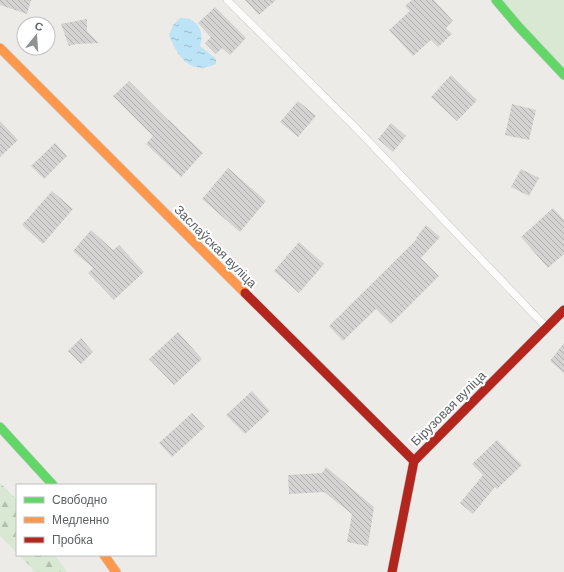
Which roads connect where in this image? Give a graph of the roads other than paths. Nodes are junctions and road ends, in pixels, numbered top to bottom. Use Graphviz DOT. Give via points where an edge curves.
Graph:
graph roads {
  1 [pos="227,0"];
  2 [pos="496,0"];
  3 [pos="0,48"];
  4 [pos="564,75"];
  5 [pos="564,310"];
  6 [pos="546,328"];
  7 [pos="0,427"];
  8 [pos="414,461"];
  9 [pos="52,484"];
  10 [pos="105,556"];
  11 [pos="116,572"];
  12 [pos="392,572"];
  1 -- 6 [label="lane" via="353,126"];
  2 -- 4 [label="street"];
  3 -- 8 [label="street, Заслаўская вуліца"];
  5 -- 6 [label="street, Бірузовая вуліца"];
  6 -- 8 [label="street, Бірузовая вуліца"];
  7 -- 9 [label="street"];
  8 -- 12 [label="street, Бірузовая вуліца"];
  10 -- 11 [label="street"];
}
